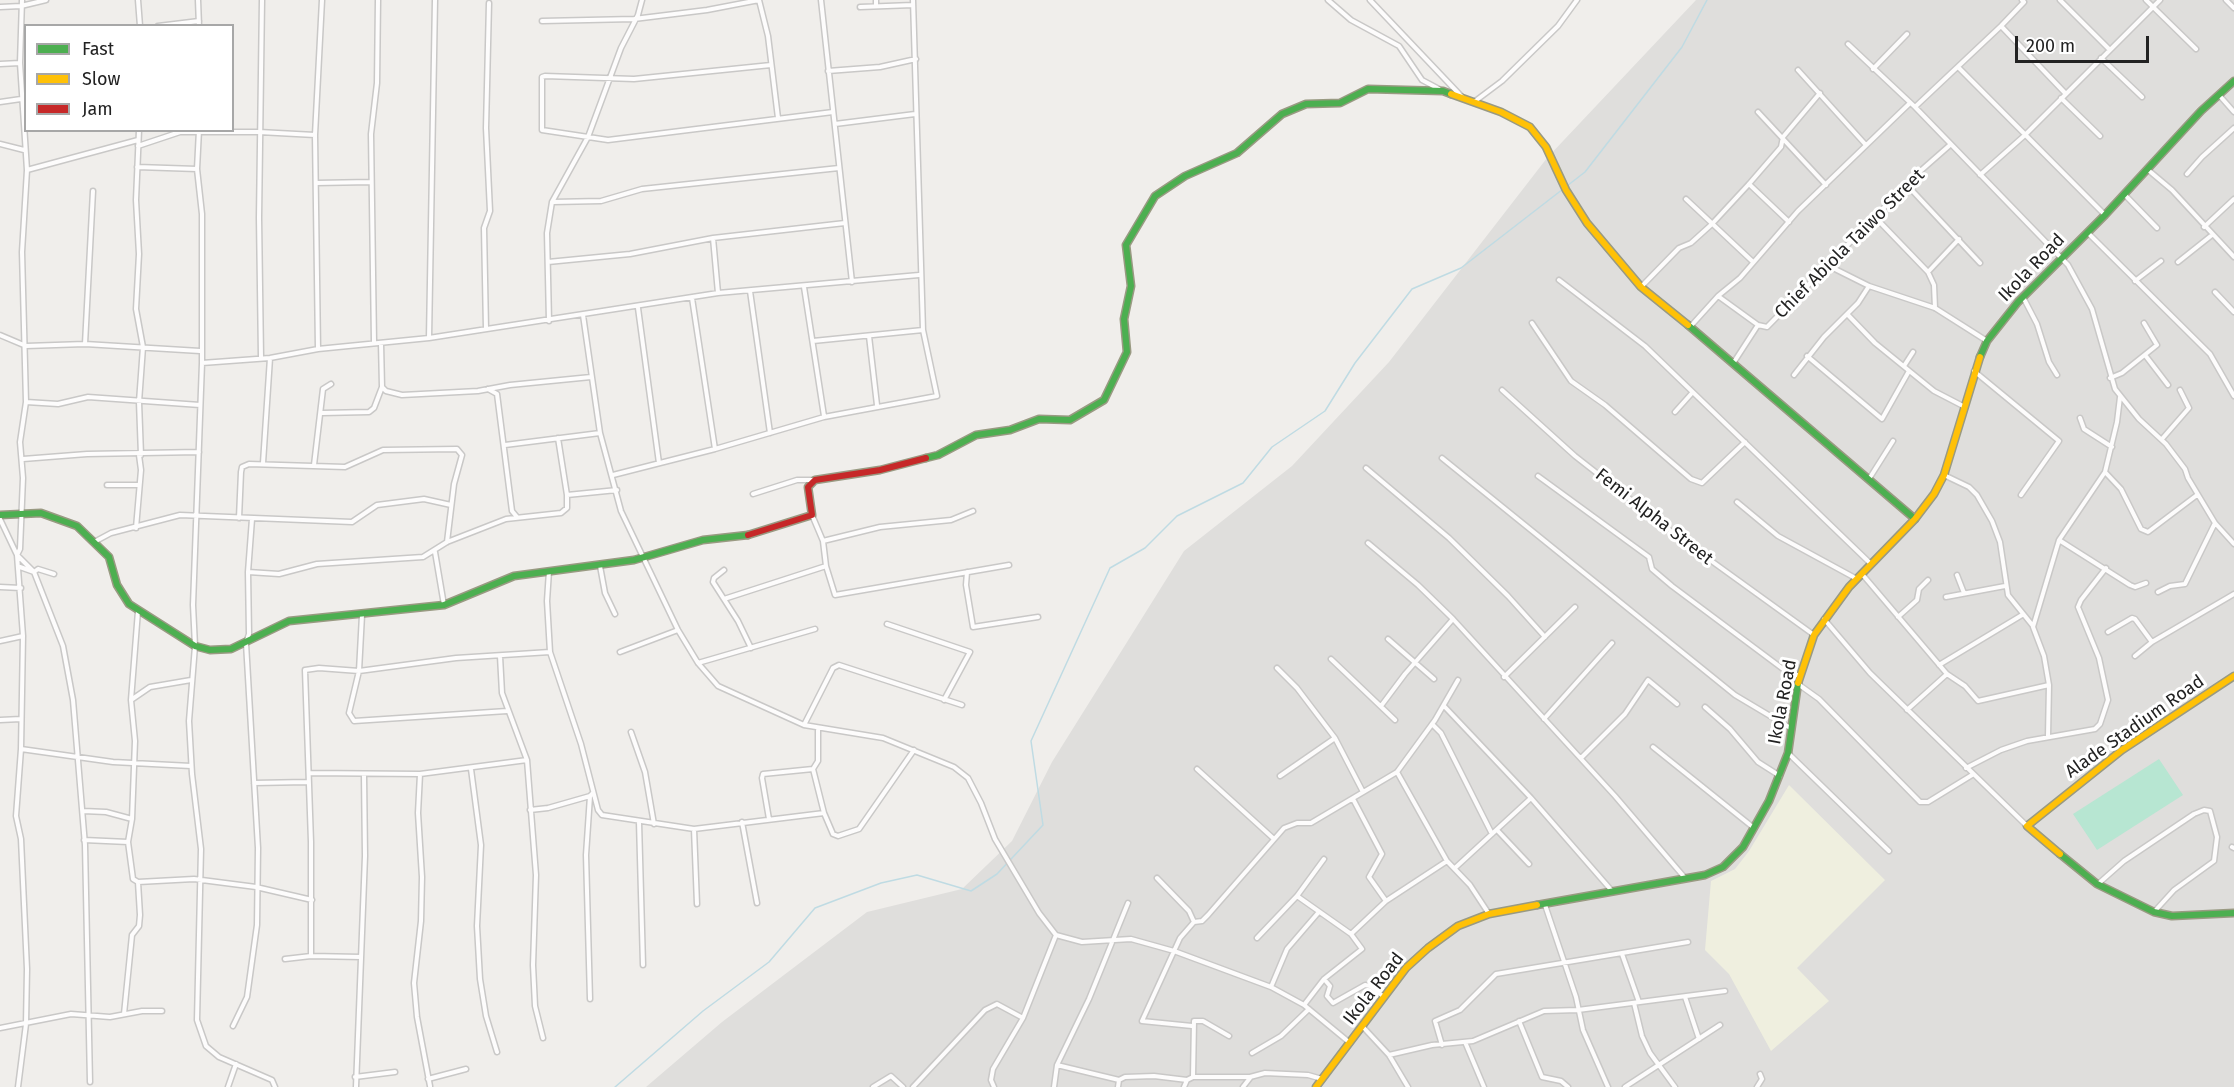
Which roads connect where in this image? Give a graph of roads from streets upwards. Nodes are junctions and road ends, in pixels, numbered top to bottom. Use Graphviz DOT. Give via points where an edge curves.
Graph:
graph roads {
  1 [pos="22,0"];
  2 [pos="46,0"];
  3 [pos="138,0"];
  4 [pos="198,0"];
  5 [pos="262,0"];
  6 [pos="322,0"];
  7 [pos="378,0"];
  8 [pos="435,0"];
  9 [pos="642,0"];
  10 [pos="821,0"];
  11 [pos="876,0"];
  12 [pos="1328,0"];
  13 [pos="1370,0"];
  14 [pos="1577,0"];
  15 [pos="2060,0"];
  16 [pos="2146,0"];
  17 [pos="2160,0"];
  18 [pos="2226,0"];
  19 [pos="2024,1"];
  20 [pos="913,2"];
  21 [pos="489,3"];
  22 [pos="21,6"];
  23 [pos="876,6"];
  24 [pos="0,7"];
  25 [pos="860,7"];
  26 [pos="2153,8"];
  27 [pos="2234,8"];
  28 [pos="634,19"];
  29 [pos="542,21"];
  30 [pos="199,23"];
  31 [pos="140,24"];
  32 [pos="2001,27"];
  33 [pos="1906,34"];
  34 [pos="1848,44"];
  35 [pos="2196,48"];
  36 [pos="23,50"];
  37 [pos="2110,50"];
  38 [pos="916,58"];
  39 [pos="2101,58"];
  40 [pos="20,63"];
  41 [pos="0,64"];
  42 [pos="771,65"];
  43 [pos="1959,68"];
  44 [pos="1873,69"];
  45 [pos="828,70"];
  46 [pos="1798,70"];
  47 [pos="609,79"];
  48 [pos="2234,81"];
  49 [pos="1443,91"];
  50 [pos="1820,93"];
  51 [pos="2065,93"];
  52 [pos="2218,94"];
  53 [pos="2142,97"];
  54 [pos="2061,98"];
  55 [pos="21,99"];
  56 [pos="1464,99"];
  57 [pos="0,102"];
  58 [pos="1474,103"];
  59 [pos="1910,103"];
  60 [pos="1915,107"];
  61 [pos="833,112"];
  62 [pos="1758,112"];
  63 [pos="2234,112"];
  64 [pos="24,116"];
  65 [pos="915,117"];
  66 [pos="778,118"];
  67 [pos="835,124"];
  68 [pos="2234,128"];
  69 [pos="139,132"];
  70 [pos="191,132"];
  71 [pos="199,132"];
  72 [pos="234,132"];
  73 [pos="259,132"];
  74 [pos="315,135"];
  75 [pos="2025,135"];
  76 [pos="2100,136"];
  77 [pos="588,137"];
  78 [pos="1783,137"];
  79 [pos="138,140"];
  80 [pos="0,144"];
  81 [pos="1865,144"];
  82 [pos="1950,145"];
  83 [pos="138,146"];
  84 [pos="24,150"];
  85 [pos="137,167"];
  86 [pos="839,168"];
  87 [pos="197,169"];
  88 [pos="2147,169"];
  89 [pos="27,170"];
  90 [pos="2187,174"];
  91 [pos="1980,175"];
  92 [pos="371,182"];
  93 [pos="316,183"];
  94 [pos="1749,184"];
  95 [pos="1826,184"];
  96 [pos="1907,185"];
  97 [pos="93,191"];
  98 [pos="2124,194"];
  99 [pos="1686,199"];
  100 [pos="2234,199"];
  101 [pos="552,202"];
  102 [pos="2105,215"];
  103 [pos="1875,217"];
  104 [pos="1789,222"];
  105 [pos="845,223"];
  106 [pos="1712,224"];
  107 [pos="2204,227"];
  108 [pos="2157,228"];
  109 [pos="2088,232"];
  110 [pos="2212,235"];
  111 [pos="713,238"];
  112 [pos="1959,239"];
  113 [pos="2234,249"];
  114 [pos="2229,252"];
  115 [pos="2234,257"];
  116 [pos="2061,259"];
  117 [pos="1752,261"];
  118 [pos="2161,261"];
  119 [pos="548,262"];
  120 [pos="2178,262"];
  121 [pos="1980,263"];
  122 [pos="1827,265"];
  123 [pos="1928,272"];
  124 [pos="920,275"];
  125 [pos="1559,280"];
  126 [pos="2135,281"];
  127 [pos="852,282"];
  128 [pos="1869,286"];
  129 [pos="804,287"];
  130 [pos="1641,287"];
  131 [pos="750,291"];
  132 [pos="2215,292"];
  133 [pos="718,293"];
  134 [pos="1718,296"];
  135 [pos="2023,297"];
  136 [pos="692,298"];
  137 [pos="638,308"];
  138 [pos="1935,308"];
  139 [pos="2234,312"];
  140 [pos="583,315"];
  141 [pos="1848,315"];
  142 [pos="549,321"];
  143 [pos="1532,323"];
  144 [pos="2144,323"];
  145 [pos="1758,326"];
  146 [pos="1690,327"];
  147 [pos="486,329"];
  148 [pos="922,330"];
  149 [pos="0,335"];
  150 [pos="870,336"];
  151 [pos="429,338"];
  152 [pos="813,340"];
  153 [pos="1987,341"];
  154 [pos="375,342"];
  155 [pos="381,343"];
  156 [pos="85,344"];
  157 [pos="26,346"];
  158 [pos="143,347"];
  159 [pos="318,348"];
  160 [pos="200,351"];
  161 [pos="1913,352"];
  162 [pos="2145,355"];
  163 [pos="1808,356"];
  164 [pos="261,357"];
  165 [pos="270,358"];
  166 [pos="1734,362"];
  167 [pos="202,363"];
  168 [pos="1904,366"];
  169 [pos="1910,371"];
  170 [pos="1974,371"];
  171 [pos="1794,375"];
  172 [pos="2057,375"];
  173 [pos="591,377"];
  174 [pos="2110,378"];
  175 [pos="331,384"];
  176 [pos="2168,384"];
  177 [pos="500,386"];
  178 [pos="382,387"];
  179 [pos="487,388"];
  180 [pos="1502,390"];
  181 [pos="2180,390"];
  182 [pos="1692,393"];
  183 [pos="497,394"];
  184 [pos="2120,396"];
  185 [pos="2234,396"];
  186 [pos="26,402"];
  187 [pos="139,402"];
  188 [pos="200,405"];
  189 [pos="877,405"];
  190 [pos="1963,406"];
  191 [pos="1675,412"];
  192 [pos="322,413"];
  193 [pos="824,417"];
  194 [pos="2080,418"];
  195 [pos="600,433"];
  196 [pos="770,433"];
  197 [pos="558,438"];
  198 [pos="2162,439"];
  199 [pos="1893,441"];
  200 [pos="1745,442"];
  201 [pos="505,445"];
  202 [pos="2112,447"];
  203 [pos="715,449"];
  204 [pos="199,452"];
  205 [pos="140,455"];
  206 [pos="148,455"];
  207 [pos="1442,458"];
  208 [pos="22,459"];
  209 [pos="659,463"];
  210 [pos="262,464"];
  211 [pos="314,465"];
  212 [pos="1366,468"];
  213 [pos="141,470"];
  214 [pos="2105,472"];
  215 [pos="614,475"];
  216 [pos="1944,475"];
  217 [pos="1538,476"];
  218 [pos="1869,479"];
  219 [pos="815,480"];
  220 [pos="107,485"];
  221 [pos="139,485"];
  222 [pos="616,490"];
  223 [pos="753,494"];
  224 [pos="567,495"];
  225 [pos="2021,495"];
  226 [pos="2197,495"];
  227 [pos="1737,502"];
  228 [pos="452,505"];
  229 [pos="512,511"];
  230 [pos="974,511"];
  231 [pos="21,512"];
  232 [pos="812,515"];
  233 [pos="0,517"];
  234 [pos="197,517"];
  235 [pos="239,518"];
  236 [pos="518,518"];
  237 [pos="252,519"];
  238 [pos="506,519"];
  239 [pos="1915,519"];
  240 [pos="2215,523"];
  241 [pos="136,528"];
  242 [pos="2059,540"];
  243 [pos="823,541"];
  244 [pos="96,542"];
  245 [pos="447,542"];
  246 [pos="1368,543"];
  247 [pos="2234,544"];
  248 [pos="435,552"];
  249 [pos="17,555"];
  250 [pos="644,560"];
  251 [pos="1871,564"];
  252 [pos="1010,565"];
  253 [pos="600,566"];
  254 [pos="826,566"];
  255 [pos="20,567"];
  256 [pos="2106,568"];
  257 [pos="724,570"];
  258 [pos="549,571"];
  259 [pos="34,572"];
  260 [pos="248,572"];
  261 [pos="968,572"];
  262 [pos="54,574"];
  263 [pos="1958,575"];
  264 [pos="1860,576"];
  265 [pos="1928,580"];
  266 [pos="2146,583"];
  267 [pos="2005,585"];
  268 [pos="0,588"];
  269 [pos="21,588"];
  270 [pos="2158,592"];
  271 [pos="1964,593"];
  272 [pos="2234,594"];
  273 [pos="1946,597"];
  274 [pos="724,599"];
  275 [pos="444,605"];
  276 [pos="1575,607"];
  277 [pos="138,611"];
  278 [pos="615,614"];
  279 [pos="362,615"];
  280 [pos="2022,615"];
  281 [pos="1038,617"];
  282 [pos="1898,617"];
  283 [pos="1824,618"];
  284 [pos="1453,620"];
  285 [pos="887,624"];
  286 [pos="2033,627"];
  287 [pos="815,629"];
  288 [pos="678,630"];
  289 [pos="2108,632"];
  290 [pos="1814,635"];
  291 [pos="23,636"];
  292 [pos="1545,637"];
  293 [pos="1388,639"];
  294 [pos="0,641"];
  295 [pos="2152,642"];
  296 [pos="1612,643"];
  297 [pos="246,644"];
  298 [pos="195,646"];
  299 [pos="750,648"];
  300 [pos="550,652"];
  301 [pos="620,652"];
  302 [pos="500,656"];
  303 [pos="2134,656"];
  304 [pos="1331,659"];
  305 [pos="698,663"];
  306 [pos="1415,664"];
  307 [pos="1939,665"];
  308 [pos="1277,668"];
  309 [pos="359,671"];
  310 [pos="1947,675"];
  311 [pos="1800,676"];
  312 [pos="2234,676"];
  313 [pos="1504,677"];
  314 [pos="133,679"];
  315 [pos="1434,679"];
  316 [pos="191,680"];
  317 [pos="1458,680"];
  318 [pos="1798,684"];
  319 [pos="2049,685"];
  320 [pos="143,690"];
  321 [pos="131,700"];
  322 [pos="944,700"];
  323 [pos="1677,704"];
  324 [pos="962,705"];
  325 [pos="1381,706"];
  326 [pos="1444,706"];
  327 [pos="1705,707"];
  328 [pos="1907,710"];
  329 [pos="507,711"];
  330 [pos="21,719"];
  331 [pos="1544,719"];
  332 [pos="0,720"];
  333 [pos="1395,720"];
  334 [pos="1432,723"];
  335 [pos="804,725"];
  336 [pos="818,730"];
  337 [pos="1792,730"];
  338 [pos="632,732"];
  339 [pos="2048,736"];
  340 [pos="1335,738"];
  341 [pos="1653,747"];
  342 [pos="21,749"];
  343 [pos="914,750"];
  344 [pos="1788,753"];
  345 [pos="78,756"];
  346 [pos="1581,758"];
  347 [pos="526,760"];
  348 [pos="134,763"];
  349 [pos="191,766"];
  350 [pos="1966,768"];
  351 [pos="471,769"];
  352 [pos="813,769"];
  353 [pos="1197,769"];
  354 [pos="1397,772"];
  355 [pos="309,773"];
  356 [pos="420,774"];
  357 [pos="364,775"];
  358 [pos="1972,775"];
  359 [pos="1280,776"];
  360 [pos="1780,776"];
  361 [pos="308,782"];
  362 [pos="254,783"];
  363 [pos="1363,792"];
  364 [pos="591,795"];
  365 [pos="1531,798"];
  366 [pos="1353,799"];
  367 [pos="530,810"];
  368 [pos="83,811"];
  369 [pos="824,813"];
  370 [pos="132,819"];
  371 [pos="769,819"];
  372 [pos="639,822"];
  373 [pos="742,822"];
  374 [pos="654,824"];
  375 [pos="2027,826"];
  376 [pos="1754,828"];
  377 [pos="694,829"];
  378 [pos="1497,830"];
  379 [pos="1492,834"];
  380 [pos="1274,839"];
  381 [pos="84,840"];
  382 [pos="128,842"];
  383 [pos="1889,851"];
  384 [pos="1324,859"];
  385 [pos="1447,861"];
  386 [pos="1529,864"];
  387 [pos="1455,868"];
  388 [pos="1157,878"];
  389 [pos="1685,878"];
  390 [pos="200,880"];
  391 [pos="138,882"];
  392 [pos="2097,884"];
  393 [pos="256,887"];
  394 [pos="1612,891"];
  395 [pos="1297,896"];
  396 [pos="312,900"];
  397 [pos="1386,901"];
  398 [pos="757,903"];
  399 [pos="1128,903"];
  400 [pos="697,904"];
  401 [pos="1545,905"];
  402 [pos="2154,912"];
  403 [pos="1318,913"];
  404 [pos="2234,913"];
  405 [pos="1489,914"];
  406 [pos="1194,922"];
  407 [pos="1351,934"];
  408 [pos="1056,935"];
  409 [pos="1257,938"];
  410 [pos="1114,939"];
  411 [pos="1688,942"];
  412 [pos="1173,951"];
  413 [pos="1622,954"];
  414 [pos="311,956"];
  415 [pos="361,957"];
  416 [pos="285,959"];
  417 [pos="1564,964"];
  418 [pos="643,965"];
  419 [pos="1324,979"];
  420 [pos="1271,987"];
  421 [pos="1725,991"];
  422 [pos="1685,996"];
  423 [pos="1385,997"];
  424 [pos="590,999"];
  425 [pos="1639,1002"];
  426 [pos="1634,1003"];
  427 [pos="1304,1005"];
  428 [pos="1309,1009"];
  429 [pos="1578,1010"];
  430 [pos="162,1011"];
  431 [pos="86,1014"];
  432 [pos="124,1014"];
  433 [pos="1023,1018"];
  434 [pos="1519,1021"];
  435 [pos="26,1024"];
  436 [pos="1720,1025"];
  437 [pos="234,1026"];
  438 [pos="1192,1026"];
  439 [pos="1363,1027"];
  440 [pos="0,1028"];
  441 [pos="1229,1036"];
  442 [pos="543,1038"];
  443 [pos="1698,1039"];
  444 [pos="1465,1042"];
  445 [pos="1351,1044"];
  446 [pos="1442,1045"];
  447 [pos="497,1052"];
  448 [pos="1252,1053"];
  449 [pos="1389,1055"];
  450 [pos="236,1064"];
  451 [pos="1057,1065"];
  452 [pos="1660,1066"];
  453 [pos="466,1069"];
  454 [pos="395,1072"];
  455 [pos="1760,1074"];
  456 [pos="356,1077"];
  457 [pos="1193,1077"];
  458 [pos="1250,1077"];
  459 [pos="428,1079"];
  460 [pos="1119,1080"];
  461 [pos="1187,1080"];
  462 [pos="1322,1080"];
  463 [pos="90,1082"];
  464 [pos="430,1086"];
  465 [pos="18,1087"];
  466 [pos="228,1087"];
  467 [pos="274,1087"];
  468 [pos="356,1087"];
  469 [pos="873,1087"];
  470 [pos="903,1087"];
  471 [pos="913,1087"];
  472 [pos="994,1087"];
  473 [pos="1054,1087"];
  474 [pos="1118,1087"];
  475 [pos="1184,1087"];
  476 [pos="1243,1087"];
  477 [pos="1316,1087"];
  478 [pos="1408,1087"];
  479 [pos="1484,1087"];
  480 [pos="1568,1087"];
  481 [pos="1608,1087"];
  482 [pos="1625,1087"];
  483 [pos="1675,1087"];
  484 [pos="1757,1087"];
  1 -- 22 [label="street"];
  2 -- 22 [label="street"];
  3 -- 31 [label="street"];
  4 -- 30 [label="street"];
  5 -- 73 [label="street"];
  6 -- 74 [label="street"];
  7 -- 92 [label="street"];
  8 -- 151 [label="street"];
  9 -- 28 [label="street"];
  10 -- 45 [label="street"];
  11 -- 23 [label="street"];
  12 -- 49 [label="street" via="1351,20 1399,46 1422,80"];
  13 -- 56 [label="street"];
  14 -- 58 [label="street" via="1558,26"];
  15 -- 37 [label="street"];
  16 -- 26 [label="street"];
  17 -- 26 [label="street"];
  18 -- 27 [label="street"];
  19 -- 32 [label="street"];
  20 -- 23 [label="street"];
  20 -- 38 [label="street"];
  21 -- 147 [label="street" via="486,128 490,212 483,237"];
  22 -- 24 [label="street"];
  22 -- 36 [label="street"];
  23 -- 25 [label="street"];
  26 -- 35 [label="street"];
  26 -- 37 [label="street"];
  28 -- 29 [label="street"];
  28 -- 42 [label="street" via="759,0"];
  28 -- 47 [label="street"];
  32 -- 43 [label="street"];
  32 -- 51 [label="street"];
  33 -- 44 [label="street"];
  34 -- 44 [label="street"];
  36 -- 40 [label="street"];
  37 -- 39 [label="street"];
  38 -- 45 [label="street" via="880,67"];
  38 -- 65 [label="street"];
  39 -- 51 [label="street"];
  39 -- 53 [label="street"];
  40 -- 41 [label="street"];
  40 -- 55 [label="street"];
  42 -- 47 [label="street"];
  42 -- 66 [label="street"];
  43 -- 60 [label="street"];
  43 -- 75 [label="street"];
  44 -- 59 [label="street"];
  45 -- 61 [label="street"];
  46 -- 50 [label="street"];
  47 -- 77 [label="street"];
  47 -- 77 [label="street" via="565,75 542,78 542,130"];
  48 -- 52 [label="street, Ikola Road"];
  49 -- 56 [label="street"];
  49 -- 219 [label="street" via="1368,89 1340,103 1306,104 1275,118 1237,153 1160,191 1126,245 1131,286 1124,319 1127,352 1104,400 1078,417 1040,419 1010,430 976,435 938,455 880,470"];
  50 -- 78 [label="street"];
  50 -- 81 [label="street"];
  51 -- 54 [label="street"];
  52 -- 63 [label="street"];
  52 -- 88 [label="street, Ikola Road"];
  54 -- 75 [label="street"];
  54 -- 76 [label="street"];
  55 -- 57 [label="street"];
  55 -- 64 [label="street"];
  56 -- 58 [label="street"];
  58 -- 130 [label="street" via="1530,127 1546,147 1587,223"];
  59 -- 60 [label="street"];
  59 -- 81 [label="street"];
  60 -- 82 [label="street"];
  61 -- 66 [label="street"];
  61 -- 67 [label="street"];
  62 -- 78 [label="street"];
  64 -- 84 [label="street"];
  65 -- 67 [label="street"];
  65 -- 124 [label="street"];
  66 -- 77 [label="street" via="608,140"];
  67 -- 86 [label="street"];
  68 -- 90 [label="street"];
  69 -- 79 [label="street"];
  70 -- 83 [label="street" via="167,135"];
  71 -- 87 [label="street"];
  72 -- 73 [label="street"];
  73 -- 74 [label="street"];
  73 -- 164 [label="street"];
  74 -- 93 [label="street"];
  75 -- 91 [label="street"];
  75 -- 102 [label="street"];
  77 -- 101 [label="street"];
  78 -- 94 [label="street" via="1781,147"];
  78 -- 95 [label="street"];
  79 -- 83 [label="street"];
  79 -- 89 [label="street"];
  80 -- 84 [label="street"];
  81 -- 95 [label="street"];
  82 -- 91 [label="street"];
  82 -- 96 [label="street, Chief Abiola Taiwo Street"];
  83 -- 85 [label="street"];
  84 -- 89 [label="street"];
  85 -- 87 [label="street"];
  85 -- 158 [label="street" via="136,309"];
  86 -- 101 [label="street" via="642,189 601,201"];
  86 -- 105 [label="street"];
  87 -- 160 [label="street" via="202,214"];
  88 -- 98 [label="street, Ikola Road"];
  88 -- 107 [label="street" via="2172,190"];
  89 -- 157 [label="street" via="22,252"];
  91 -- 116 [label="street"];
  92 -- 93 [label="street"];
  92 -- 154 [label="street"];
  93 -- 159 [label="street"];
  94 -- 104 [label="street"];
  94 -- 106 [label="street"];
  95 -- 104 [label="street"];
  96 -- 103 [label="street, Chief Abiola Taiwo Street"];
  96 -- 112 [label="street"];
  97 -- 156 [label="street"];
  98 -- 102 [label="street, Ikola Road"];
  98 -- 108 [label="street"];
  99 -- 106 [label="street"];
  100 -- 107 [label="street"];
  101 -- 119 [label="street"];
  102 -- 109 [label="street, Ikola Road"];
  103 -- 122 [label="street, Chief Abiola Taiwo Street"];
  103 -- 123 [label="street"];
  104 -- 117 [label="street"];
  105 -- 111 [label="street"];
  105 -- 127 [label="street"];
  106 -- 117 [label="street"];
  106 -- 130 [label="street" via="1691,243 1679,248"];
  107 -- 110 [label="street"];
  109 -- 116 [label="street, Ikola Road"];
  109 -- 126 [label="street"];
  110 -- 114 [label="street"];
  110 -- 120 [label="street"];
  111 -- 119 [label="street" via="630,254"];
  111 -- 133 [label="street"];
  112 -- 121 [label="street"];
  112 -- 123 [label="street"];
  113 -- 114 [label="street"];
  114 -- 115 [label="street"];
  116 -- 135 [label="street, Ikola Road"];
  116 -- 174 [label="street" via="2092,309"];
  117 -- 134 [label="street" via="1740,278"];
  118 -- 126 [label="street"];
  119 -- 142 [label="street"];
  122 -- 128 [label="street"];
  122 -- 145 [label="street, Chief Abiola Taiwo Street" via="1769,326"];
  123 -- 138 [label="street" via="1934,285"];
  124 -- 127 [label="street"];
  124 -- 148 [label="street"];
  125 -- 182 [label="street" via="1645,346"];
  126 -- 185 [label="street" via="2210,354"];
  127 -- 129 [label="street"];
  128 -- 138 [label="street"];
  128 -- 141 [label="street"];
  129 -- 131 [label="street"];
  129 -- 152 [label="street"];
  130 -- 146 [label="street"];
  131 -- 133 [label="street"];
  131 -- 196 [label="street"];
  132 -- 139 [label="street"];
  133 -- 136 [label="street"];
  134 -- 145 [label="street, Chief Abiola Taiwo Street"];
  134 -- 146 [label="street"];
  135 -- 153 [label="street, Ikola Road"];
  135 -- 172 [label="street"];
  136 -- 137 [label="street"];
  136 -- 203 [label="street"];
  137 -- 140 [label="street"];
  137 -- 209 [label="street"];
  138 -- 153 [label="street"];
  140 -- 142 [label="street"];
  140 -- 173 [label="street"];
  141 -- 163 [label="street"];
  141 -- 168 [label="street"];
  142 -- 147 [label="street"];
  143 -- 200 [label="street" via="1571,381 1691,479 1702,483"];
  144 -- 162 [label="street" via="2157,343"];
  145 -- 166 [label="street"];
  146 -- 166 [label="street"];
  147 -- 151 [label="street"];
  148 -- 150 [label="street"];
  148 -- 189 [label="street" via="937,396"];
  149 -- 157 [label="street"];
  150 -- 152 [label="street"];
  150 -- 189 [label="street"];
  151 -- 155 [label="street"];
  152 -- 193 [label="street"];
  153 -- 170 [label="street, Ikola Road"];
  154 -- 155 [label="street"];
  154 -- 159 [label="street"];
  155 -- 178 [label="street"];
  156 -- 157 [label="street"];
  156 -- 158 [label="street"];
  157 -- 186 [label="street"];
  158 -- 160 [label="street"];
  158 -- 187 [label="street"];
  159 -- 165 [label="street"];
  160 -- 167 [label="street"];
  161 -- 168 [label="street"];
  162 -- 174 [label="street"];
  162 -- 176 [label="street"];
  163 -- 169 [label="street" via="1882,419"];
  163 -- 171 [label="street"];
  164 -- 165 [label="street"];
  164 -- 167 [label="street"];
  165 -- 210 [label="street"];
  166 -- 218 [label="street"];
  167 -- 188 [label="street"];
  168 -- 169 [label="street"];
  169 -- 190 [label="street" via="1934,391"];
  170 -- 190 [label="street, Ikola Road"];
  170 -- 225 [label="street" via="2059,441"];
  173 -- 177 [label="street"];
  173 -- 195 [label="street"];
  174 -- 184 [label="street"];
  175 -- 192 [label="street" via="323,389"];
  177 -- 179 [label="street"];
  177 -- 183 [label="street"];
  178 -- 179 [label="street" via="402,395"];
  178 -- 192 [label="street" via="369,412"];
  179 -- 183 [label="street"];
  180 -- 290 [label="street, Femi Alpha Street" via="1575,456"];
  181 -- 198 [label="street" via="2188,408"];
  182 -- 191 [label="street"];
  182 -- 200 [label="street"];
  183 -- 201 [label="street"];
  184 -- 198 [label="street"];
  184 -- 202 [label="street"];
  186 -- 187 [label="street" via="58,404 88,397"];
  186 -- 208 [label="street" via="20,442"];
  187 -- 188 [label="street"];
  187 -- 205 [label="street"];
  188 -- 204 [label="street"];
  189 -- 193 [label="street"];
  190 -- 216 [label="street, Ikola Road"];
  192 -- 211 [label="street"];
  193 -- 196 [label="street"];
  194 -- 202 [label="street" via="2084,429"];
  195 -- 197 [label="street"];
  195 -- 215 [label="street"];
  196 -- 203 [label="street"];
  197 -- 201 [label="street"];
  197 -- 224 [label="street"];
  198 -- 226 [label="street" via="2185,469"];
  199 -- 218 [label="street"];
  200 -- 251 [label="street"];
  201 -- 229 [label="street"];
  202 -- 214 [label="street"];
  203 -- 209 [label="street"];
  204 -- 206 [label="street"];
  204 -- 234 [label="street"];
  205 -- 206 [label="street"];
  205 -- 208 [label="street"];
  205 -- 213 [label="street"];
  206 -- 213 [label="street"];
  207 -- 337 [label="street" via="1735,695"];
  208 -- 231 [label="street"];
  209 -- 215 [label="street"];
  210 -- 211 [label="street"];
  210 -- 235 [label="street" via="242,467"];
  211 -- 228 [label="street" via="351,467 383,450 457,449 462,455"];
  212 -- 292 [label="street" via="1449,538"];
  213 -- 221 [label="street"];
  214 -- 226 [label="street" via="2121,489 2144,532"];
  214 -- 242 [label="street"];
  215 -- 222 [label="street"];
  216 -- 239 [label="street, Ikola Road"];
  216 -- 267 [label="street" via="1977,495 1992,521 2001,549"];
  217 -- 311 [label="street" via="1649,557 1652,569 1671,586 1787,672"];
  218 -- 239 [label="street"];
  219 -- 223 [label="street" via="797,480"];
  219 -- 232 [label="street" via="808,487"];
  220 -- 221 [label="street"];
  221 -- 241 [label="street"];
  222 -- 224 [label="street"];
  222 -- 250 [label="street" via="621,511"];
  224 -- 236 [label="street" via="567,508 561,513"];
  226 -- 240 [label="street"];
  227 -- 264 [label="street" via="1778,536"];
  228 -- 237 [label="street" via="424,499 377,505 352,522"];
  228 -- 245 [label="street"];
  229 -- 236 [label="street"];
  229 -- 238 [label="street"];
  230 -- 243 [label="street" via="951,520 880,527"];
  231 -- 233 [label="street"];
  231 -- 244 [label="street" via="64,519"];
  231 -- 249 [label="street"];
  232 -- 243 [label="street"];
  232 -- 250 [label="street" via="748,534 703,540"];
  233 -- 249 [label="street"];
  234 -- 235 [label="street"];
  234 -- 241 [label="street" via="162,518"];
  234 -- 298 [label="street"];
  235 -- 237 [label="street"];
  236 -- 238 [label="street"];
  237 -- 260 [label="street"];
  238 -- 245 [label="street"];
  239 -- 251 [label="street, Ikola Road"];
  240 -- 247 [label="street"];
  240 -- 270 [label="street" via="2185,584"];
  241 -- 244 [label="street" via="111,533"];
  242 -- 256 [label="street"];
  242 -- 286 [label="street"];
  243 -- 254 [label="street"];
  244 -- 277 [label="street" via="109,557 119,588"];
  245 -- 248 [label="street"];
  246 -- 284 [label="street"];
  248 -- 260 [label="street" via="423,557 317,564 279,574"];
  248 -- 275 [label="street"];
  249 -- 255 [label="street"];
  249 -- 259 [label="street"];
  250 -- 253 [label="street"];
  250 -- 288 [label="street"];
  251 -- 264 [label="street, Ikola Road"];
  252 -- 261 [label="street"];
  253 -- 258 [label="street"];
  253 -- 278 [label="street" via="605,593"];
  254 -- 261 [label="street" via="835,595"];
  254 -- 274 [label="street"];
  255 -- 259 [label="street"];
  255 -- 269 [label="street"];
  256 -- 266 [label="street" via="2135,587"];
  256 -- 339 [label="street" via="2079,607 2099,658 2107,706 2095,729"];
  257 -- 274 [label="street" via="713,580"];
  258 -- 275 [label="street" via="514,576"];
  258 -- 300 [label="street"];
  259 -- 262 [label="street" via="38,569"];
  259 -- 345 [label="street" via="63,646 76,717"];
  260 -- 297 [label="street"];
  261 -- 281 [label="street" via="966,585 973,627"];
  263 -- 271 [label="street"];
  264 -- 282 [label="street"];
  264 -- 283 [label="street, Ikola Road"];
  265 -- 282 [label="street" via="1919,589 1917,600"];
  267 -- 271 [label="street"];
  267 -- 280 [label="street"];
  268 -- 269 [label="street"];
  269 -- 291 [label="street"];
  271 -- 273 [label="street"];
  272 -- 295 [label="street"];
  274 -- 299 [label="street"];
  275 -- 279 [label="street"];
  276 -- 292 [label="street"];
  277 -- 298 [label="street"];
  277 -- 314 [label="street"];
  279 -- 297 [label="street" via="289,621"];
  279 -- 309 [label="street"];
  280 -- 286 [label="street"];
  280 -- 307 [label="street"];
  282 -- 307 [label="street"];
  283 -- 290 [label="street, Ikola Road"];
  283 -- 328 [label="street" via="1870,674"];
  284 -- 306 [label="street"];
  284 -- 313 [label="street"];
  285 -- 322 [label="street" via="970,652"];
  286 -- 319 [label="street"];
  287 -- 299 [label="street"];
  288 -- 301 [label="street"];
  288 -- 305 [label="street"];
  289 -- 295 [label="street" via="2132,618"];
  290 -- 311 [label="street, Ikola Road"];
  291 -- 294 [label="street"];
  291 -- 330 [label="street"];
  292 -- 313 [label="street"];
  293 -- 306 [label="street"];
  295 -- 303 [label="street"];
  296 -- 331 [label="street"];
  297 -- 298 [label="street" via="231,650"];
  297 -- 362 [label="street"];
  298 -- 316 [label="street"];
  299 -- 305 [label="street"];
  300 -- 302 [label="street"];
  300 -- 364 [label="street" via="581,744"];
  302 -- 309 [label="street"];
  302 -- 329 [label="street"];
  304 -- 325 [label="street"];
  305 -- 335 [label="street" via="718,686"];
  306 -- 315 [label="street"];
  306 -- 325 [label="street"];
  307 -- 310 [label="street"];
  308 -- 340 [label="street"];
  309 -- 329 [label="street" via="349,713 358,722"];
  309 -- 355 [label="street" via="305,670"];
  310 -- 319 [label="street" via="1979,701"];
  310 -- 328 [label="street"];
  311 -- 318 [label="street, Ikola Road"];
  312 -- 375 [label="street, Alade Stadium Road" via="2122,750"];
  313 -- 331 [label="street"];
  314 -- 320 [label="street"];
  314 -- 321 [label="street"];
  316 -- 320 [label="street"];
  316 -- 349 [label="street"];
  317 -- 326 [label="street"];
  318 -- 337 [label="street, Ikola Road"];
  318 -- 358 [label="street" via="1819,699 1920,802 1936,798"];
  319 -- 339 [label="street"];
  320 -- 321 [label="street"];
  321 -- 348 [label="street"];
  322 -- 324 [label="street"];
  322 -- 335 [label="street" via="836,666"];
  323 -- 346 [label="street" via="1648,680 1625,714"];
  325 -- 333 [label="street"];
  326 -- 334 [label="street"];
  326 -- 365 [label="street"];
  327 -- 360 [label="street" via="1758,762"];
  328 -- 350 [label="street"];
  329 -- 347 [label="street"];
  330 -- 332 [label="street"];
  330 -- 342 [label="street"];
  331 -- 346 [label="street"];
  334 -- 354 [label="street"];
  334 -- 379 [label="street" via="1441,733"];
  335 -- 336 [label="street"];
  336 -- 343 [label="street" via="865,733"];
  336 -- 352 [label="street" via="818,761"];
  337 -- 344 [label="street, Ikola Road"];
  338 -- 374 [label="street" via="645,772"];
  339 -- 350 [label="street" via="2001,750"];
  340 -- 359 [label="street"];
  340 -- 363 [label="street"];
  341 -- 376 [label="street"];
  342 -- 345 [label="street"];
  342 -- 435 [label="street" via="16,816 21,839"];
  343 -- 369 [label="street" via="859,829 835,836"];
  343 -- 408 [label="street" via="954,767 968,778 995,839"];
  344 -- 360 [label="street, Ikola Road"];
  344 -- 383 [label="street"];
  345 -- 348 [label="street"];
  345 -- 368 [label="street"];
  346 -- 389 [label="street"];
  347 -- 351 [label="street"];
  347 -- 367 [label="street"];
  348 -- 349 [label="street"];
  348 -- 370 [label="street"];
  349 -- 390 [label="street" via="201,849"];
  350 -- 358 [label="street"];
  351 -- 356 [label="street"];
  351 -- 447 [label="street" via="481,845 477,926 480,979"];
  352 -- 369 [label="street"];
  352 -- 371 [label="street" via="764,774"];
  353 -- 380 [label="street"];
  354 -- 363 [label="street"];
  354 -- 385 [label="street"];
  355 -- 357 [label="street"];
  355 -- 361 [label="street"];
  356 -- 357 [label="street"];
  356 -- 459 [label="street" via="421,921 414,982"];
  357 -- 415 [label="street"];
  358 -- 375 [label="street"];
  360 -- 376 [label="street, Ikola Road"];
  361 -- 362 [label="street"];
  361 -- 396 [label="street"];
  362 -- 393 [label="street"];
  363 -- 366 [label="street"];
  364 -- 367 [label="street"];
  364 -- 372 [label="street" via="602,815"];
  364 -- 424 [label="street" via="586,855"];
  365 -- 378 [label="street"];
  365 -- 394 [label="street"];
  366 -- 380 [label="street" via="1311,823 1290,825"];
  366 -- 397 [label="street" via="1382,854 1369,877"];
  367 -- 442 [label="street" via="536,875 535,996"];
  368 -- 370 [label="street"];
  368 -- 381 [label="street"];
  369 -- 371 [label="street"];
  370 -- 382 [label="street"];
  371 -- 373 [label="street"];
  372 -- 374 [label="street"];
  372 -- 418 [label="street"];
  373 -- 377 [label="street"];
  373 -- 398 [label="street"];
  374 -- 377 [label="street"];
  375 -- 392 [label="street"];
  376 -- 389 [label="street, Ikola Road" via="1743,847 1723,867"];
  377 -- 400 [label="street"];
  378 -- 379 [label="street"];
  378 -- 386 [label="street"];
  379 -- 387 [label="street"];
  380 -- 406 [label="street" via="1202,921"];
  381 -- 382 [label="street"];
  381 -- 431 [label="street"];
  382 -- 391 [label="street" via="133,879"];
  384 -- 395 [label="street"];
  385 -- 387 [label="street"];
  385 -- 397 [label="street"];
  387 -- 405 [label="street"];
  388 -- 406 [label="street" via="1189,911"];
  389 -- 394 [label="street, Ikola Road"];
  390 -- 391 [label="street"];
  390 -- 393 [label="street"];
  390 -- 450 [label="street" via="197,1020 206,1046"];
  391 -- 432 [label="street" via="139,926 132,935"];
  392 -- 402 [label="street"];
  392 -- 402 [label="street" via="2194,814 2210,811 2217,837 2214,861 2174,890"];
  393 -- 396 [label="street"];
  393 -- 437 [label="street" via="257,925 247,997"];
  394 -- 401 [label="street, Ikola Road"];
  395 -- 403 [label="street"];
  395 -- 409 [label="street"];
  396 -- 414 [label="street"];
  397 -- 407 [label="street"];
  399 -- 410 [label="street"];
  401 -- 405 [label="street, Ikola Road"];
  401 -- 417 [label="street"];
  402 -- 404 [label="street" via="2172,916"];
  403 -- 407 [label="street"];
  403 -- 420 [label="street" via="1287,949"];
  405 -- 423 [label="street, Ikola Road" via="1458,926 1428,948 1406,968"];
  406 -- 412 [label="street"];
  407 -- 419 [label="street" via="1362,949"];
  408 -- 410 [label="street" via="1082,942"];
  408 -- 433 [label="street"];
  410 -- 412 [label="street" via="1131,939"];
  410 -- 451 [label="street"];
  411 -- 413 [label="street"];
  412 -- 420 [label="street"];
  412 -- 438 [label="street" via="1142,1021"];
  413 -- 417 [label="street"];
  413 -- 425 [label="street"];
  414 -- 415 [label="street"];
  414 -- 416 [label="street"];
  415 -- 456 [label="street"];
  417 -- 429 [label="street"];
  417 -- 446 [label="street" via="1496,974 1460,1010 1435,1021"];
  419 -- 423 [label="street" via="1330,986 1327,996 1333,1003 1365,985"];
  419 -- 427 [label="street"];
  420 -- 427 [label="street"];
  421 -- 422 [label="street"];
  422 -- 425 [label="street"];
  422 -- 443 [label="street"];
  423 -- 439 [label="street, Ikola Road"];
  425 -- 426 [label="street"];
  426 -- 429 [label="street"];
  426 -- 452 [label="street" via="1642,1036"];
  427 -- 428 [label="street"];
  428 -- 445 [label="street"];
  428 -- 448 [label="street" via="1281,1036"];
  429 -- 434 [label="street" via="1544,1011"];
  429 -- 481 [label="street"];
  430 -- 432 [label="street"];
  431 -- 432 [label="street"];
  431 -- 435 [label="street"];
  431 -- 463 [label="street"];
  433 -- 471 [label="street" via="997,1004 985,1010"];
  433 -- 472 [label="street" via="993,1069"];
  434 -- 444 [label="street"];
  434 -- 480 [label="street" via="1542,1077 1561,1081"];
  435 -- 440 [label="street"];
  435 -- 465 [label="street"];
  436 -- 443 [label="street"];
  438 -- 441 [label="street" via="1197,1019"];
  438 -- 457 [label="street"];
  439 -- 445 [label="street, Ikola Road"];
  439 -- 449 [label="street"];
  443 -- 452 [label="street"];
  444 -- 446 [label="street"];
  444 -- 479 [label="street"];
  445 -- 462 [label="street, Ikola Road"];
  446 -- 449 [label="street"];
  449 -- 478 [label="street"];
  450 -- 466 [label="street"];
  450 -- 467 [label="street" via="272,1080"];
  451 -- 460 [label="street"];
  451 -- 473 [label="street"];
  452 -- 482 [label="street"];
  452 -- 483 [label="street"];
  453 -- 459 [label="street"];
  454 -- 456 [label="street"];
  455 -- 484 [label="street" via="1761,1084"];
  456 -- 468 [label="street"];
  457 -- 458 [label="street"];
  457 -- 461 [label="street"];
  458 -- 462 [label="street" via="1265,1073 1308,1075"];
  458 -- 476 [label="street"];
  459 -- 464 [label="street"];
  460 -- 461 [label="street" via="1154,1076"];
  460 -- 474 [label="street"];
  461 -- 475 [label="street"];
  462 -- 477 [label="street, Ikola Road"];
  469 -- 470 [label="street" via="891,1076"];
}
